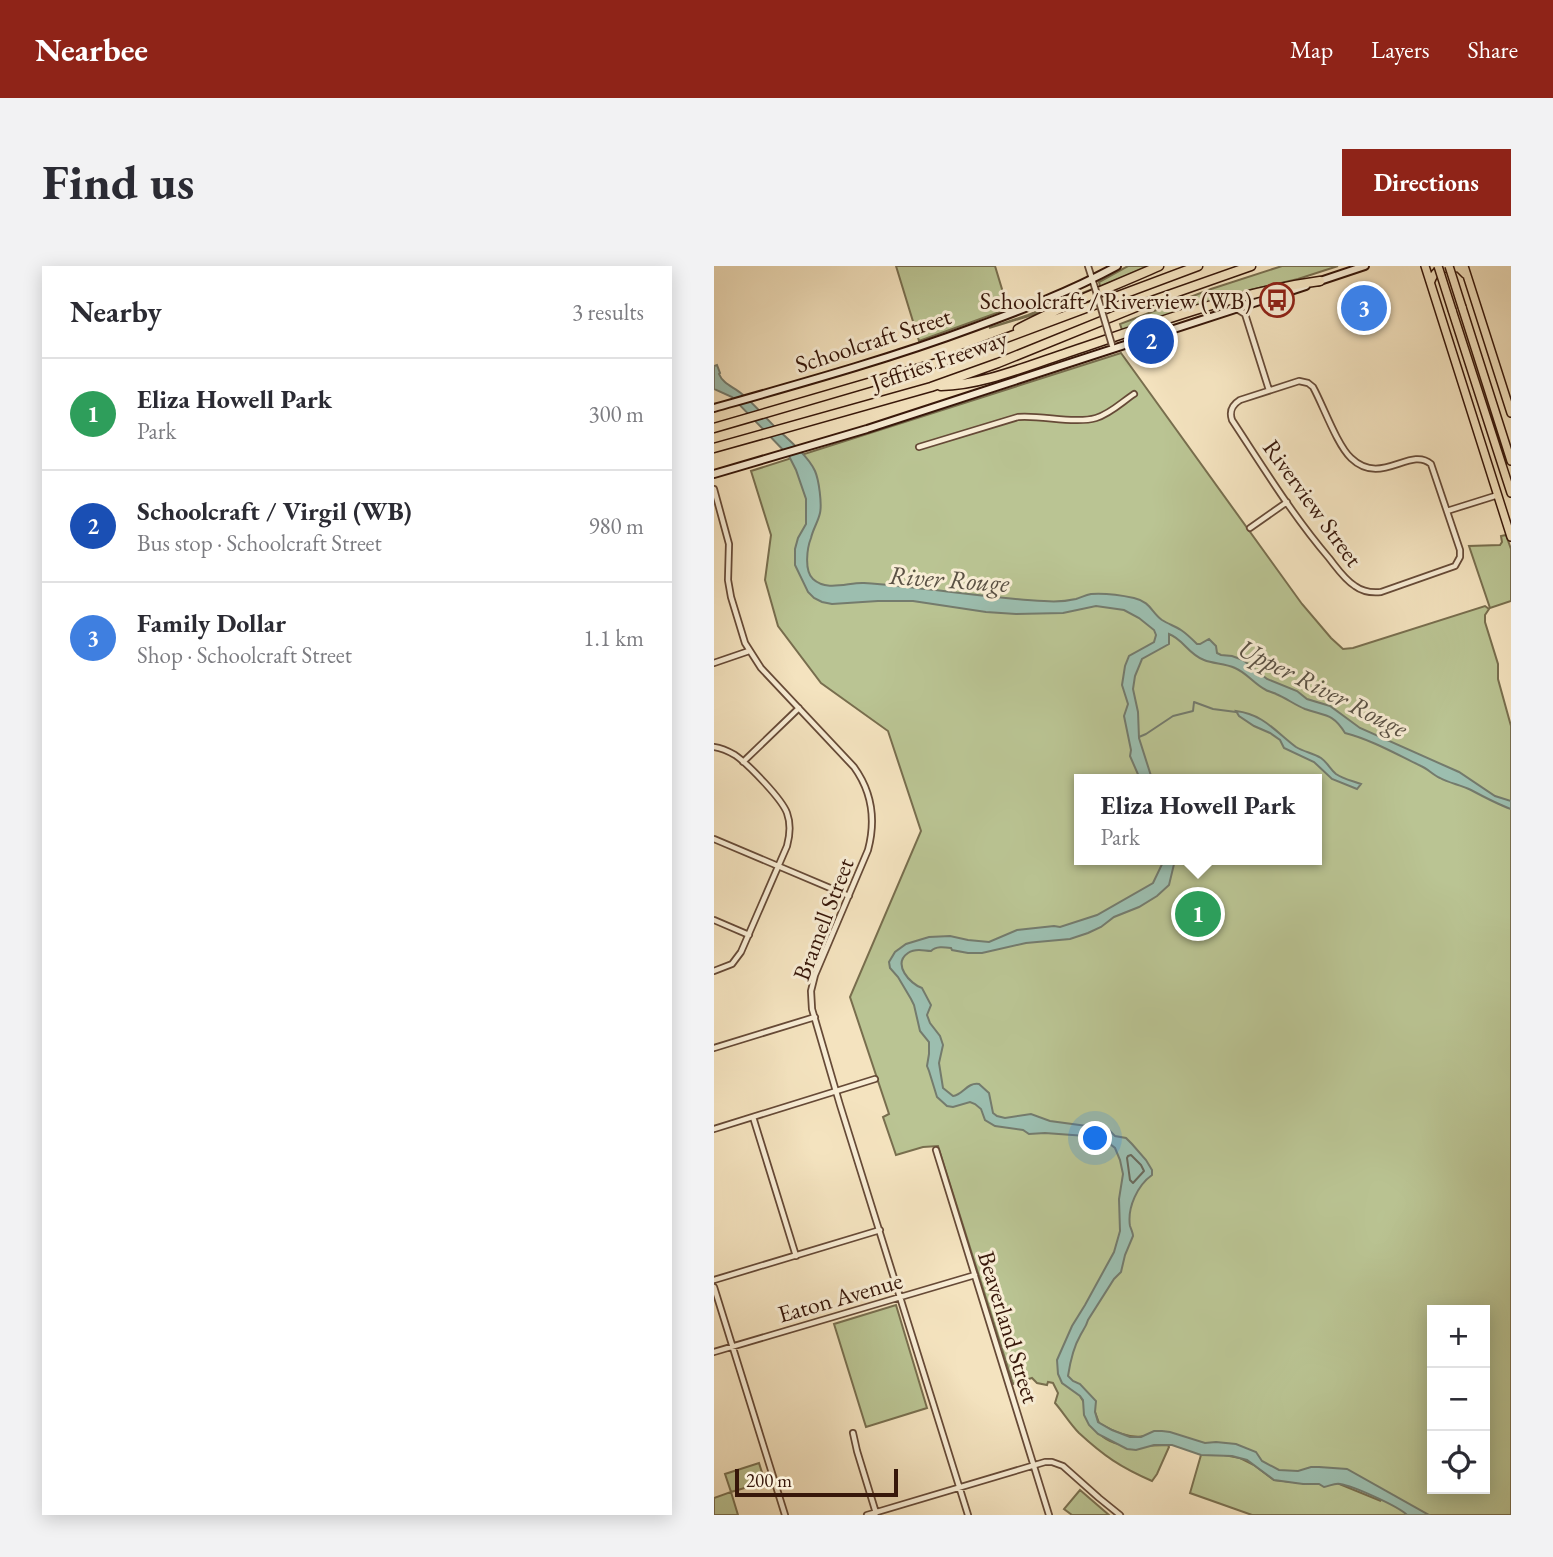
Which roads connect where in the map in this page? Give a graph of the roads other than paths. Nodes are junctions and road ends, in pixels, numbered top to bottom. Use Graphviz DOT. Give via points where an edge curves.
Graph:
graph roads {
  1 [pos="1088,266"];
  2 [pos="1117,266"];
  3 [pos="1159,266"];
  4 [pos="1198,266"];
  5 [pos="1251,266"];
  6 [pos="1364,266"];
  7 [pos="1425,266"];
  8 [pos="1438,266"];
  9 [pos="1449,266"];
  10 [pos="1464,266"];
  11 [pos="1468,277"];
  12 [pos="1092,280"];
  13 [pos="1320,281"];
  14 [pos="1430,284"];
  15 [pos="1237,309"];
  16 [pos="989,345"];
  17 [pos="1112,347"];
  18 [pos="930,387"];
  19 [pos="1269,390"];
  20 [pos="1134,394"];
  21 [pos="714,408"];
  22 [pos="1511,413"];
  23 [pos="714,428"];
  24 [pos="717,447"];
  25 [pos="919,447"];
  26 [pos="1511,461"];
  27 [pos="714,474"];
  28 [pos="714,489"];
  29 [pos="1511,493"];
  30 [pos="1497,495"];
  31 [pos="1287,502"];
  32 [pos="1447,511"];
  33 [pos="1250,528"];
  34 [pos="1511,537"];
  35 [pos="750,651"];
  36 [pos="714,663"];
  37 [pos="799,708"];
  38 [pos="714,747"];
  39 [pos="743,762"];
  40 [pos="714,839"];
  41 [pos="778,867"];
  42 [pos="849,896"];
  43 [pos="714,920"];
  44 [pos="749,935"];
  45 [pos="714,971"];
  46 [pos="815,1017"];
  47 [pos="714,1048"];
  48 [pos="876,1079"];
  49 [pos="836,1091"];
  50 [pos="753,1117"];
  51 [pos="714,1129"];
  52 [pos="936,1150"];
  53 [pos="880,1230"];
  54 [pos="796,1256"];
  55 [pos="975,1275"];
  56 [pos="714,1280"];
  57 [pos="714,1287"];
  58 [pos="901,1297"];
  59 [pos="732,1347"];
  60 [pos="714,1352"];
  61 [pos="853,1433"];
  62 [pos="1034,1466"];
  63 [pos="960,1488"];
  64 [pos="876,1514"];
  65 [pos="785,1515"];
  66 [pos="867,1515"];
  67 [pos="968,1515"];
  68 [pos="1049,1515"];
  69 [pos="1121,1515"];
  1 -- 12 [label="street"];
  2 -- 12 [label="main road, Schoolcraft Street"];
  3 -- 16 [label="highway" via="1048,313"];
  4 -- 16 [label="highway, Jeffries Freeway"];
  5 -- 18 [label="highway, Jeffries Freeway"];
  6 -- 13 [label="main road"];
  7 -- 14 [label="main road"];
  8 -- 29 [label="main road, bridge"];
  9 -- 26 [label="main road, bridge"];
  10 -- 11 [label="main road"];
  11 -- 14 [label="main road" via="1459,268 1446,267 1434,273"];
  11 -- 22 [label="main road"];
  12 -- 17 [label="street, bridge"];
  12 -- 21 [label="main road, Schoolcraft Street" via="873,363"];
  13 -- 15 [label="main road"];
  13 -- 18 [label="highway" via="1230,300 961,386"];
  14 -- 30 [label="main road"];
  15 -- 17 [label="main road"];
  15 -- 19 [label="street" via="1245,314"];
  16 -- 23 [label="highway, Jeffries Freeway"];
  17 -- 27 [label="main road"];
  18 -- 24 [label="highway, Jeffries Freeway"];
  19 -- 31 [label="street, Riverview Street" via="1236,402 1230,415"];
  19 -- 32 [label="street, Riverview Street" via="1299,381 1311,385 1345,451 1362,466 1380,469 1418,458 1428,461"];
  20 -- 25 [label="street" via="1097,418 1018,417"];
  28 -- 35 [label="street, Bramell Street" via="729,544 730,597"];
  30 -- 32 [label="street"];
  30 -- 34 [label="main road"];
  31 -- 32 [label="street, Riverview Street" via="1346,578 1361,590 1374,592 1455,566 1461,554"];
  31 -- 33 [label="street"];
  35 -- 36 [label="street"];
  35 -- 37 [label="street, Bramell Street"];
  37 -- 39 [label="street"];
  37 -- 42 [label="street, Bramell Street" via="854,767 870,799 870,842"];
  38 -- 39 [label="street"];
  39 -- 41 [label="street" via="787,813 789,837"];
  40 -- 41 [label="street"];
  41 -- 42 [label="street"];
  41 -- 44 [label="street"];
  42 -- 46 [label="street, Bramell Street" via="813,984"];
  43 -- 44 [label="street"];
  44 -- 45 [label="street" via="736,961"];
  46 -- 47 [label="street"];
  46 -- 49 [label="street, Bramell Street"];
  48 -- 49 [label="street"];
  49 -- 50 [label="street"];
  49 -- 53 [label="street, Bramell Street"];
  50 -- 51 [label="street"];
  50 -- 54 [label="street"];
  52 -- 55 [label="street, Beaverland Street"];
  53 -- 54 [label="street"];
  53 -- 58 [label="street, Bramell Street"];
  54 -- 56 [label="street"];
  55 -- 58 [label="street, Eaton Avenue"];
  55 -- 62 [label="street, Beaverland Street"];
  57 -- 59 [label="street"];
  58 -- 59 [label="street, Eaton Avenue"];
  58 -- 63 [label="street, Bramell Street"];
  59 -- 60 [label="street, Eaton Avenue"];
  59 -- 65 [label="street"];
  61 -- 64 [label="street"];
  62 -- 63 [label="street"];
  62 -- 68 [label="street, Beaverland Street"];
  62 -- 69 [label="street" via="1045,1462 1063,1466"];
  63 -- 64 [label="street"];
  63 -- 67 [label="street, Bramell Street"];
  64 -- 66 [label="street"];
}
